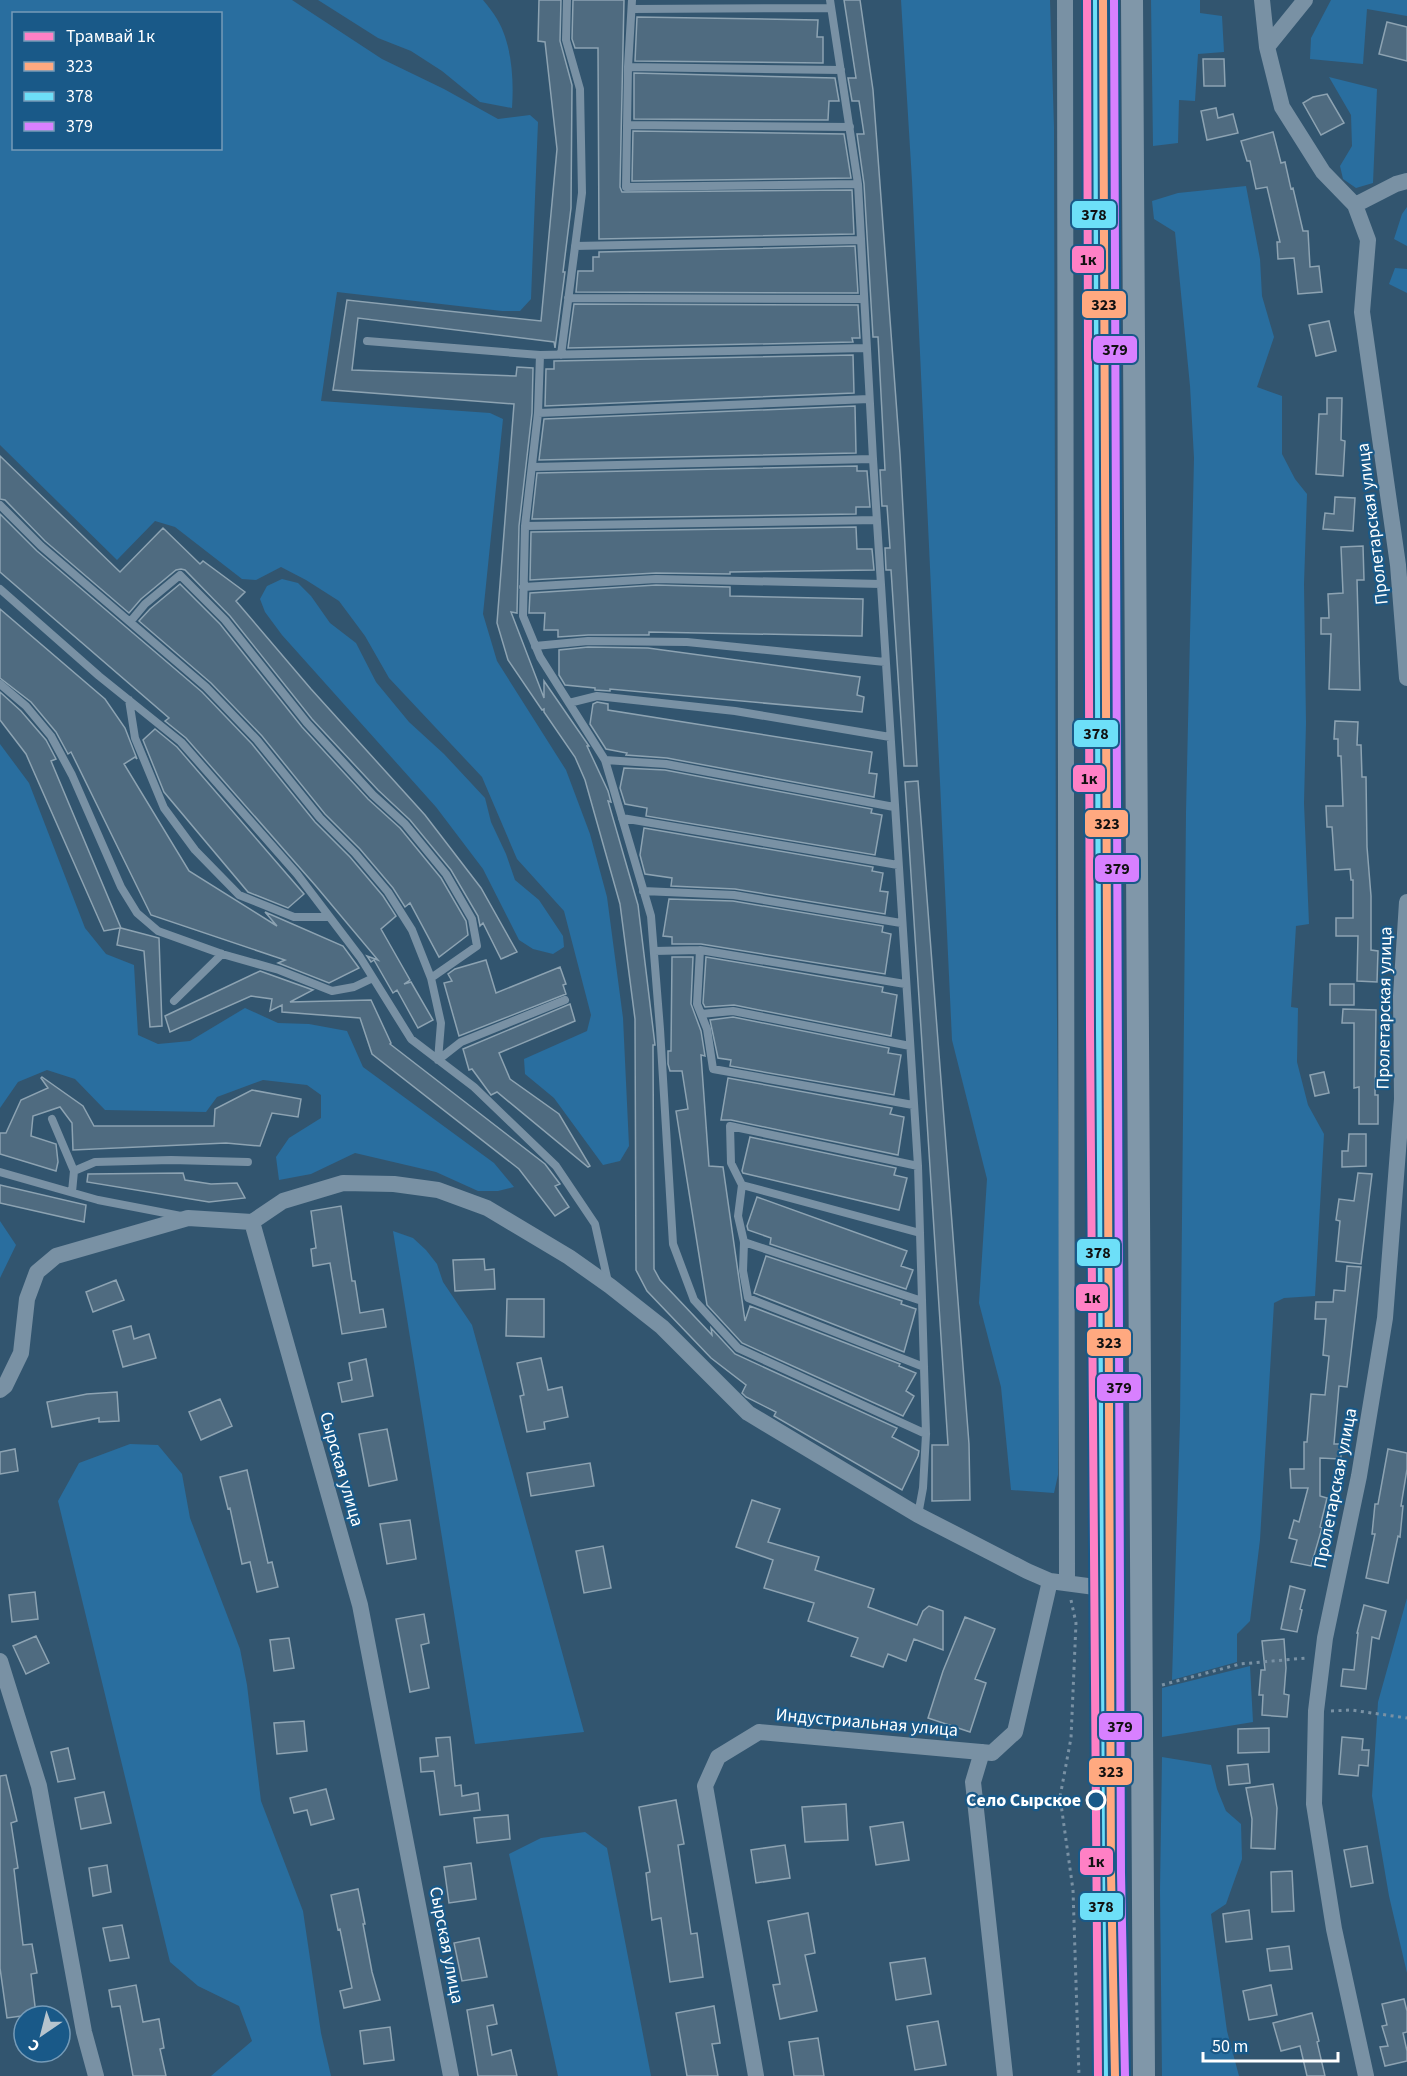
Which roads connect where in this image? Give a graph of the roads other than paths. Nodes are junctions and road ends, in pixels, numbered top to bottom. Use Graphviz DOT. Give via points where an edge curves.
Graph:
graph roads {
  1 [pos="567,0"];
  2 [pos="1065,0"];
  3 [pos="1103,0"];
  4 [pos="1132,0"];
  5 [pos="1262,0"];
  6 [pos="1305,0"];
  7 [pos="632,4"];
  8 [pos="831,4"];
  9 [pos="1266,46"];
  10 [pos="628,67"];
  11 [pos="841,70"];
  12 [pos="627,125"];
  13 [pos="850,127"];
  14 [pos="1407,181"];
  15 [pos="858,184"];
  16 [pos="1355,205"];
  17 [pos="861,240"];
  18 [pos="575,246"];
  19 [pos="568,298"];
  20 [pos="864,299"];
  21 [pos="367,341"];
  22 [pos="866,348"];
  23 [pos="561,355"];
  24 [pos="540,356"];
  25 [pos="869,399"];
  26 [pos="538,413"];
  27 [pos="873,459"];
  28 [pos="533,467"];
  29 [pos="0,505"];
  30 [pos="877,520"];
  31 [pos="525,526"];
  32 [pos="881,584"];
  33 [pos="523,587"];
  34 [pos="0,589"];
  35 [pos="130,622"];
  36 [pos="535,646"];
  37 [pos="885,662"];
  38 [pos="1407,678"];
  39 [pos="0,684"];
  40 [pos="129,700"];
  41 [pos="569,704"];
  42 [pos="890,737"];
  43 [pos="605,760"];
  44 [pos="894,807"];
  45 [pos="622,818"];
  46 [pos="898,865"];
  47 [pos="643,891"];
  48 [pos="1407,902"];
  49 [pos="329,917"];
  50 [pos="901,923"];
  51 [pos="700,950"];
  52 [pos="654,951"];
  53 [pos="222,954"];
  54 [pos="373,978"];
  55 [pos="431,978"];
  56 [pos="905,984"];
  57 [pos="565,1000"];
  58 [pos="174,1001"];
  59 [pos="701,1014"];
  60 [pos="910,1046"];
  61 [pos="438,1060"];
  62 [pos="914,1105"];
  63 [pos="52,1119"];
  64 [pos="248,1162"];
  65 [pos="918,1166"];
  66 [pos="74,1171"];
  67 [pos="0,1172"];
  68 [pos="742,1185"];
  69 [pos="72,1192"];
  70 [pos="188,1218"];
  71 [pos="252,1222"];
  72 [pos="920,1233"];
  73 [pos="744,1242"];
  74 [pos="610,1286"];
  75 [pos="922,1301"];
  76 [pos="924,1367"];
  77 [pos="0,1390"];
  78 [pos="926,1434"];
  79 [pos="918,1515"];
  80 [pos="1059,1582"];
  81 [pos="1110,1589"];
  82 [pos="0,1661"];
  83 [pos="982,1752"];
  84 [pos="96,2076"];
  85 [pos="452,2076"];
  86 [pos="756,2076"];
  87 [pos="1005,2076"];
  88 [pos="1115,2076"];
  89 [pos="1144,2076"];
  90 [pos="1366,2076"];
  1 -- 18 [label="lane" via="566,40 580,89 582,193"];
  2 -- 80 [label="street"];
  3 -- 81 [label="main road"];
  4 -- 89 [label="main road"];
  5 -- 9 [label="street, Пролетарская улица"];
  6 -- 9 [label="street"];
  7 -- 8 [label="lane"];
  7 -- 10 [label="lane"];
  8 -- 11 [label="lane"];
  9 -- 16 [label="street, Пролетарская улица" via="1282,107 1323,172"];
  10 -- 11 [label="lane"];
  10 -- 12 [label="lane"];
  11 -- 13 [label="lane"];
  12 -- 13 [label="lane"];
  12 -- 15 [label="lane" via="626,187"];
  13 -- 15 [label="lane"];
  14 -- 16 [label="street"];
  15 -- 17 [label="lane"];
  16 -- 38 [label="street, Пролетарская улица" via="1368,240 1362,312 1396,553"];
  17 -- 18 [label="lane"];
  17 -- 20 [label="lane"];
  18 -- 19 [label="lane"];
  19 -- 20 [label="lane"];
  19 -- 23 [label="lane"];
  20 -- 22 [label="lane"];
  21 -- 24 [label="lane"];
  22 -- 23 [label="lane"];
  22 -- 25 [label="lane"];
  23 -- 24 [label="lane"];
  24 -- 26 [label="lane"];
  25 -- 26 [label="lane"];
  25 -- 27 [label="lane"];
  26 -- 28 [label="lane"];
  27 -- 28 [label="lane"];
  27 -- 30 [label="lane"];
  28 -- 31 [label="lane"];
  29 -- 35 [label="lane" via="41,546"];
  30 -- 31 [label="lane"];
  30 -- 32 [label="lane"];
  31 -- 33 [label="lane"];
  32 -- 33 [label="lane" via="656,579"];
  32 -- 37 [label="lane"];
  33 -- 36 [label="lane" via="523,616"];
  34 -- 40 [label="lane"];
  35 -- 55 [label="lane" via="206,687 257,740 320,818 388,892 412,930"];
  35 -- 55 [label="lane" via="180,575 225,620 307,723 405,824 446,874 472,920 477,946"];
  36 -- 37 [label="lane" via="588,641 687,642"];
  36 -- 41 [label="lane"];
  37 -- 42 [label="lane"];
  39 -- 53 [label="lane" via="26,706 51,736 121,887 137,913 158,931"];
  40 -- 49 [label="lane" via="181,742 297,874"];
  40 -- 49 [label="lane" via="135,738 164,808 195,850 239,895 294,917"];
  41 -- 42 [label="lane" via="597,696 735,711"];
  41 -- 43 [label="lane"];
  42 -- 44 [label="lane"];
  43 -- 44 [label="lane" via="666,764"];
  43 -- 45 [label="lane"];
  44 -- 46 [label="lane"];
  45 -- 46 [label="lane"];
  45 -- 47 [label="lane"];
  46 -- 50 [label="lane"];
  47 -- 50 [label="lane" via="734,895"];
  47 -- 52 [label="lane" via="651,916"];
  48 -- 90 [label="street, Пролетарская улица" via="1401,996 1402,1099 1385,1318 1316,1711 1314,1804 1334,1929"];
  49 -- 54 [label="lane"];
  50 -- 56 [label="lane"];
  51 -- 52 [label="lane"];
  51 -- 56 [label="lane"];
  51 -- 59 [label="lane" via="697,1004"];
  52 -- 78 [label="lane" via="673,1244 694,1300 738,1348"];
  53 -- 54 [label="lane" via="333,991"];
  53 -- 58 [label="lane"];
  54 -- 61 [label="lane" via="411,1039"];
  55 -- 61 [label="lane" via="441,1023"];
  56 -- 60 [label="lane"];
  57 -- 61 [label="lane" via="461,1042"];
  59 -- 60 [label="lane" via="733,1011"];
  59 -- 62 [label="lane" via="713,1069"];
  60 -- 62 [label="lane"];
  61 -- 74 [label="lane" via="474,1087 556,1166 595,1224"];
  62 -- 65 [label="lane"];
  63 -- 66 [label="lane"];
  64 -- 66 [label="lane" via="95,1162"];
  65 -- 68 [label="lane" via="730,1126 731,1163"];
  65 -- 72 [label="lane"];
  66 -- 69 [label="lane"];
  67 -- 69 [label="lane"];
  68 -- 72 [label="lane"];
  68 -- 73 [label="lane" via="738,1216"];
  69 -- 70 [label="lane"];
  70 -- 71 [label="street"];
  70 -- 77 [label="street" via="56,1256 37,1272 27,1299 21,1353"];
  71 -- 74 [label="street" via="283,1201 343,1183 438,1190 487,1208"];
  71 -- 85 [label="street, Сырская улица" via="360,1605"];
  72 -- 75 [label="lane"];
  73 -- 75 [label="lane"];
  73 -- 76 [label="lane" via="743,1271 748,1298"];
  74 -- 79 [label="street" via="662,1328 748,1413"];
  75 -- 76 [label="lane"];
  76 -- 78 [label="lane"];
  78 -- 79 [label="lane"];
  79 -- 80 [label="street"];
  80 -- 81 [label="street"];
  80 -- 83 [label="street" via="1015,1732 992,1753"];
  81 -- 88 [label="main road"];
  82 -- 84 [label="street" via="39,1786 84,2032"];
  83 -- 86 [label="street, Индустриальная улица" via="759,1732 718,1757 705,1786"];
  83 -- 87 [label="street" via="973,1782"];
}
